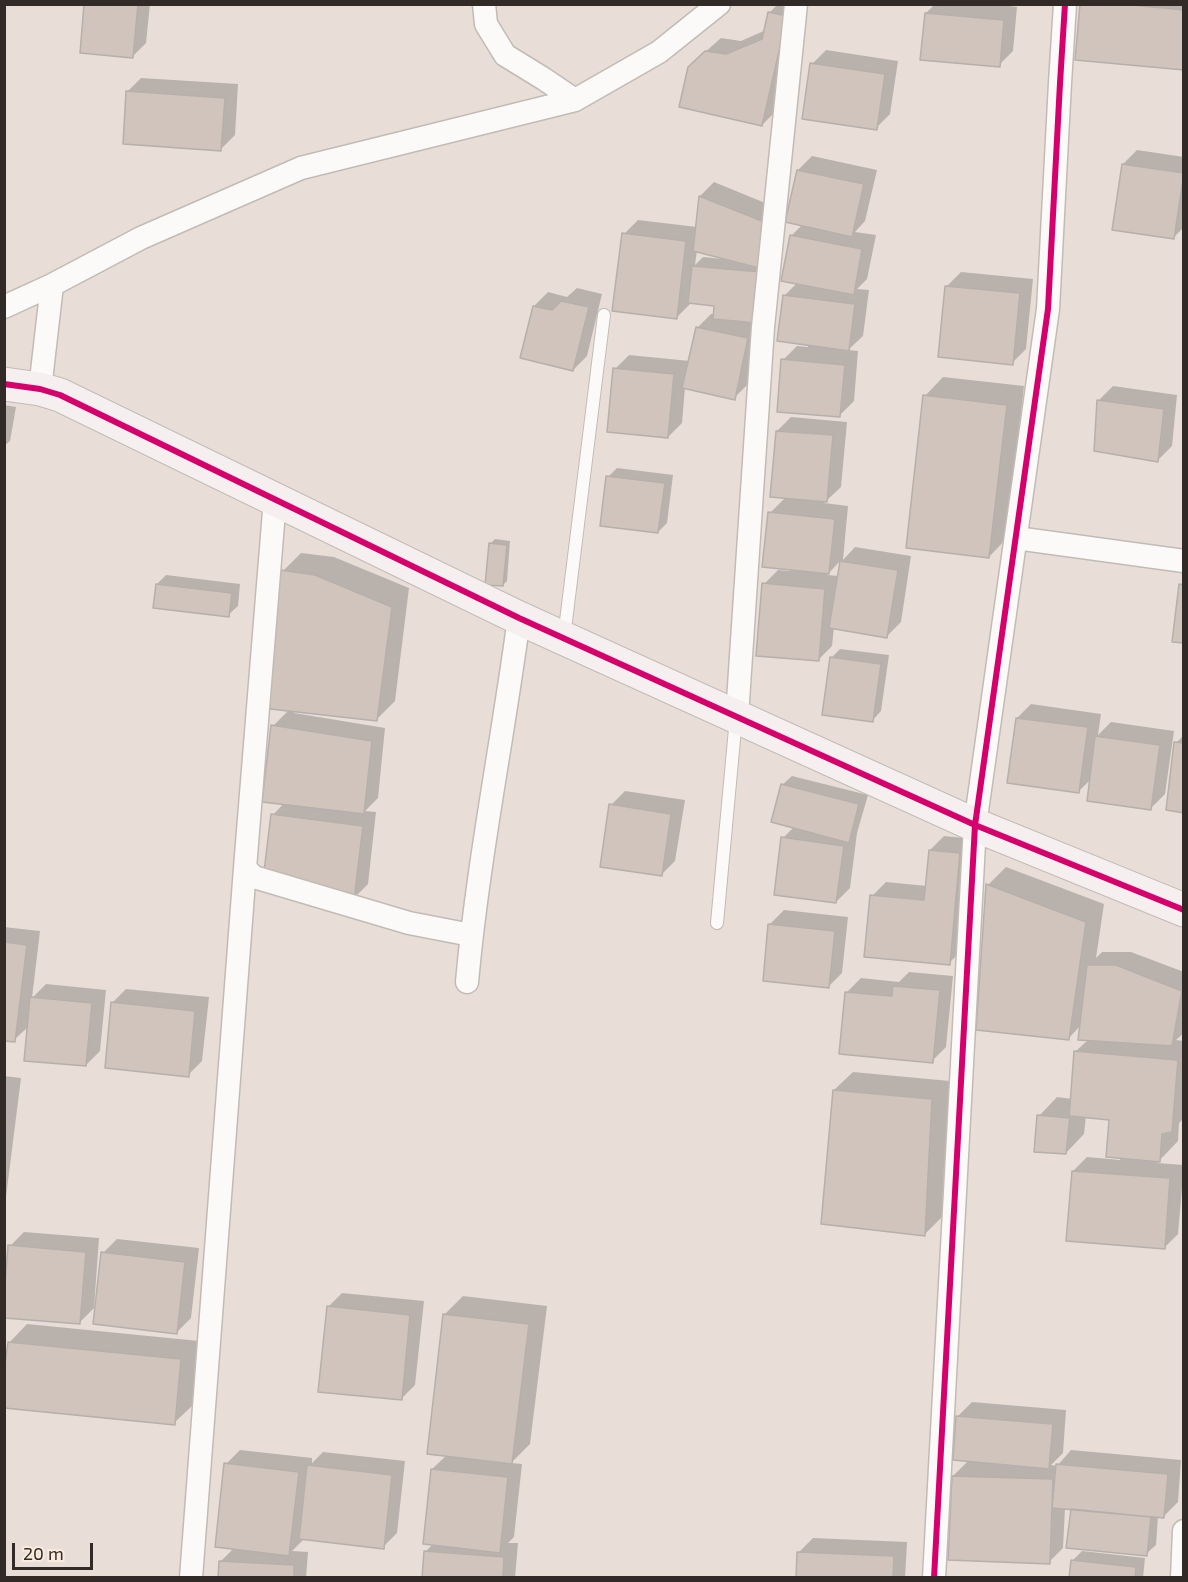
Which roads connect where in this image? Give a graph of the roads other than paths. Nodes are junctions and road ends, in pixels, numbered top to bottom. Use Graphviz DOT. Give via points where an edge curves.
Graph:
graph roads {
  1 [pos="484,4"];
  2 [pos="719,4"];
  3 [pos="796,4"];
  4 [pos="1065,4"];
  5 [pos="575,100"];
  6 [pos="52,285"];
  7 [pos="4,307"];
  8 [pos="604,315"];
  9 [pos="4,384"];
  10 [pos="40,389"];
  11 [pos="275,500"];
  12 [pos="1016,538"];
  13 [pos="1184,561"];
  14 [pos="519,618"];
  15 [pos="564,638"];
  16 [pos="736,716"];
  17 [pos="975,825"];
  18 [pos="245,868"];
  19 [pos="1184,910"];
  20 [pos="717,923"];
  21 [pos="471,935"];
  22 [pos="466,982"];
  23 [pos="1184,1531"];
  24 [pos="191,1578"];
  25 [pos="934,1578"];
  26 [pos="1182,1578"];
  1 -- 5 [label="street" via="486,24 505,55"];
  2 -- 5 [label="street" via="658,52"];
  3 -- 16 [label="street" via="763,327"];
  4 -- 12 [label="street" via="1048,309"];
  5 -- 6 [label="street" via="301,168 141,238"];
  6 -- 7 [label="street"];
  6 -- 10 [label="street"];
  8 -- 15 [label="lane"];
  9 -- 10 [label="street"];
  10 -- 11 [label="street" via="60,395"];
  11 -- 14 [label="street"];
  11 -- 18 [label="street"];
  12 -- 13 [label="street"];
  12 -- 17 [label="street"];
  14 -- 15 [label="street"];
  14 -- 21 [label="street"];
  15 -- 16 [label="street"];
  16 -- 17 [label="street"];
  16 -- 20 [label="lane"];
  17 -- 19 [label="street"];
  17 -- 25 [label="street"];
  18 -- 21 [label="street" via="254,877 409,923"];
  18 -- 24 [label="street"];
  21 -- 22 [label="street"];
  23 -- 26 [label="street"];
}
